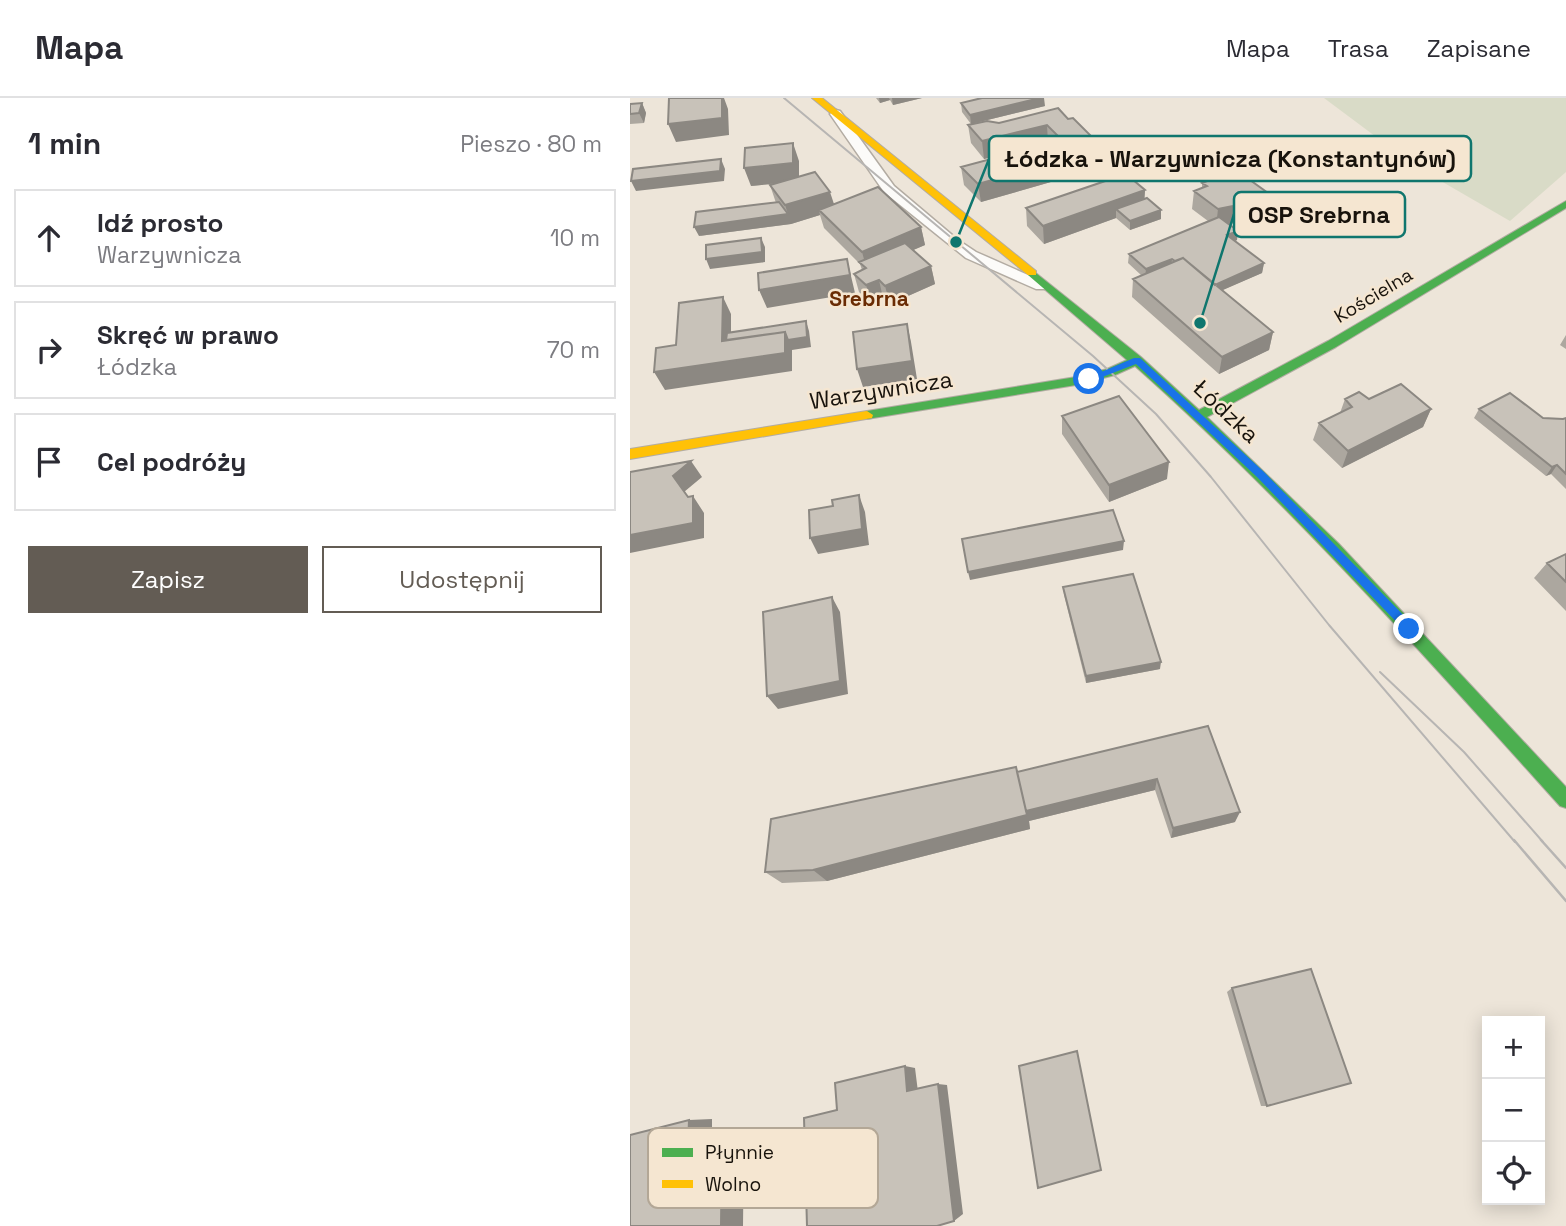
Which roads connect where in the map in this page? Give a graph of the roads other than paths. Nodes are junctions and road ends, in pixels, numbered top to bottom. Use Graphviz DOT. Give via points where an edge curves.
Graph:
graph roads {
  1 [pos="816,98"];
  2 [pos="836,114"];
  3 [pos="1566,204"];
  4 [pos="1057,293"];
  5 [pos="1137,360"];
  6 [pos="1198,416"];
  7 [pos="630,454"];
  8 [pos="1566,800"];
  1 -- 2 [label="main road, Łódzka"];
  2 -- 4 [label="main road, Łódzka"];
  2 -- 4 [label="lane" via="889,189 960,249"];
  3 -- 6 [label="main road, Kościelna" via="1332,344"];
  4 -- 5 [label="main road, Łódzka"];
  5 -- 6 [label="main road, Łódzka"];
  5 -- 7 [label="main road, Warzywnicza" via="1076,381"];
  6 -- 8 [label="main road, Łódzka" via="1305,519"];
}
